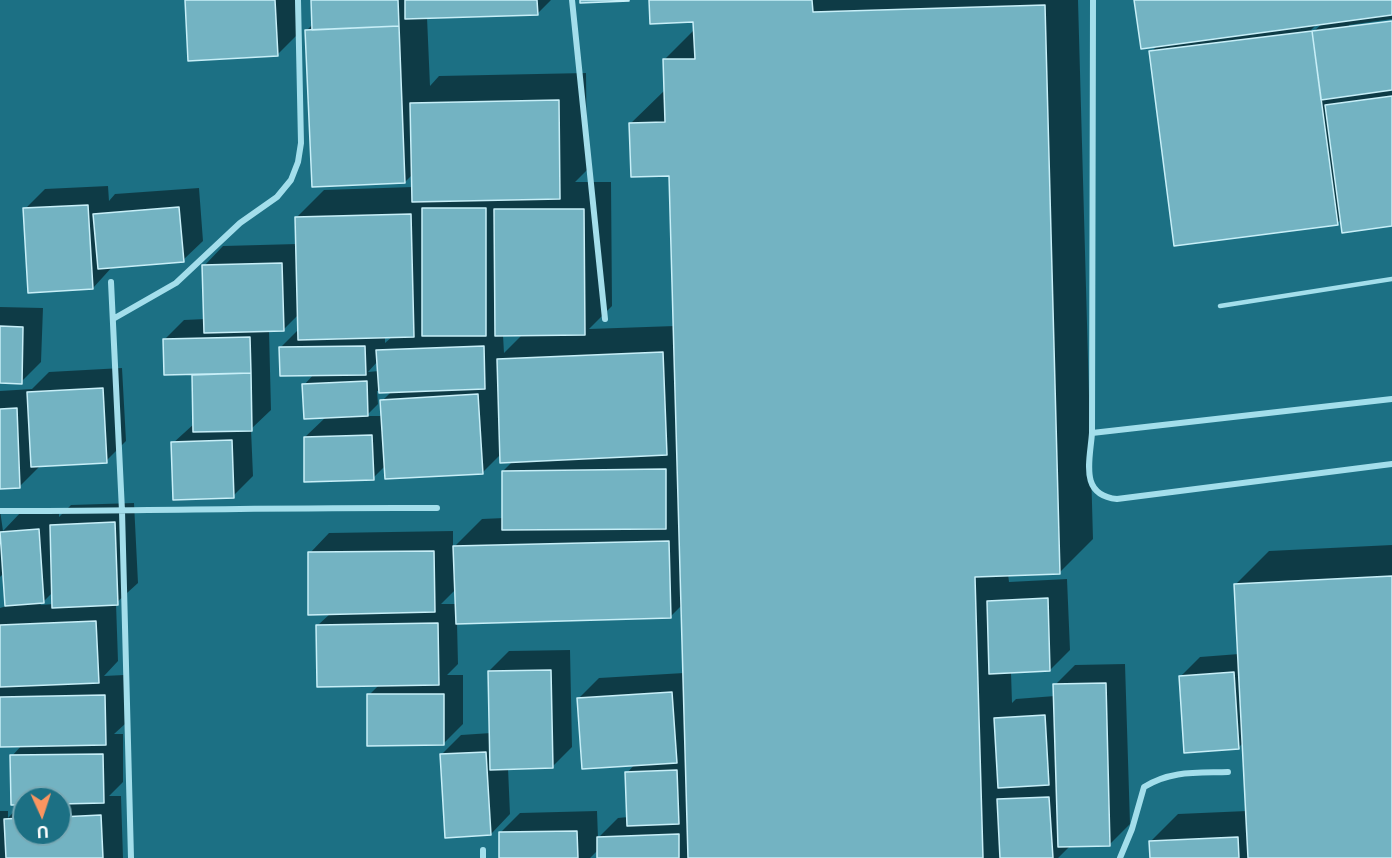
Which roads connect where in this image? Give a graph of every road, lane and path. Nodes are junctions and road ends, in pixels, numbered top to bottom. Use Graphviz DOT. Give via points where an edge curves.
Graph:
graph roads {
  1 [pos="297,0"];
  2 [pos="572,0"];
  3 [pos="1093,0"];
  4 [pos="1392,279"];
  5 [pos="111,282"];
  6 [pos="1220,306"];
  7 [pos="113,319"];
  8 [pos="605,319"];
  9 [pos="1392,399"];
  10 [pos="1092,433"];
  11 [pos="1392,464"];
  12 [pos="437,508"];
  13 [pos="0,510"];
  14 [pos="122,511"];
  15 [pos="1228,772"];
  16 [pos="483,850"];
  17 [pos="131,858"];
  18 [pos="483,858"];
  19 [pos="1120,858"];
  1 -- 7 [label="street" via="301,142 291,180 277,197 240,224 176,283"];
  2 -- 8 [label="street"];
  3 -- 10 [label="street"];
  4 -- 6 [label="lane"];
  5 -- 7 [label="street"];
  7 -- 14 [label="street"];
  9 -- 10 [label="street"];
  10 -- 11 [label="street" via="1091,484 1099,494 1117,499"];
  12 -- 14 [label="street"];
  13 -- 14 [label="street"];
  14 -- 17 [label="street"];
  15 -- 19 [label="street" via="1181,773 1159,777 1144,786"];
  16 -- 18 [label="street"];
}
